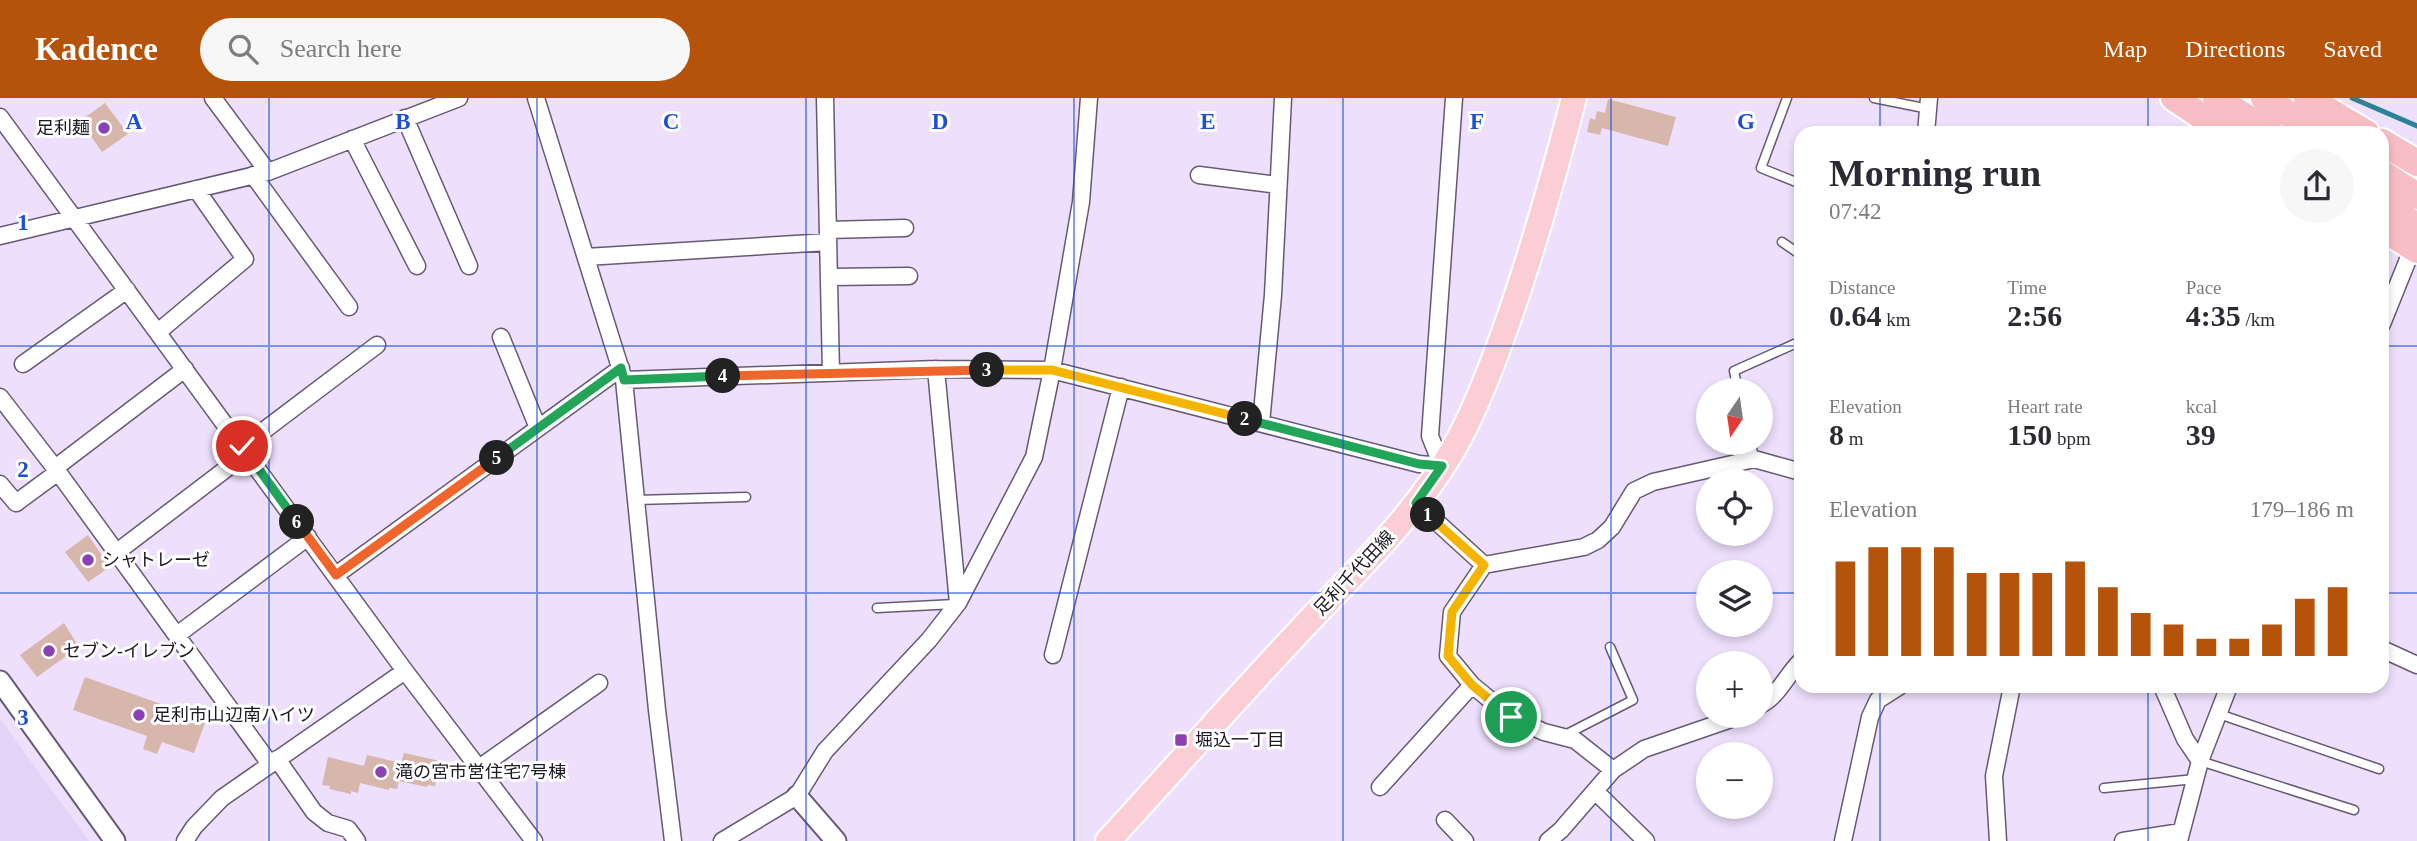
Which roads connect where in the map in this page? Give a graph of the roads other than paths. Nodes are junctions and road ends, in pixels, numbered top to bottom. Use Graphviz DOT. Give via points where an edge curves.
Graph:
graph roads {
  1 [pos="213,98"];
  2 [pos="459,98"];
  3 [pos="536,98"];
  4 [pos="825,98"];
  5 [pos="1089,98"];
  6 [pos="1283,98"];
  7 [pos="1454,98"];
  8 [pos="1574,98"];
  9 [pos="1787,98"];
  10 [pos="1874,98"];
  11 [pos="2174,98"];
  12 [pos="2216,98"];
  13 [pos="2264,98"];
  14 [pos="2307,98"];
  15 [pos="1929,104"];
  16 [pos="0,117"];
  17 [pos="405,118"];
  18 [pos="1927,126"];
  19 [pos="2216,126"];
  20 [pos="2260,126"];
  21 [pos="2308,126"];
  22 [pos="2354,126"];
  23 [pos="352,139"];
  24 [pos="2389,146"];
  25 [pos="2417,163"];
  26 [pos="260,173"];
  27 [pos="1199,175"];
  28 [pos="2389,177"];
  29 [pos="1794,181"];
  30 [pos="1278,185"];
  31 [pos="196,189"];
  32 [pos="2417,195"];
  33 [pos="2389,211"];
  34 [pos="76,219"];
  35 [pos="905,228"];
  36 [pos="2389,230"];
  37 [pos="0,236"];
  38 [pos="828,236"];
  39 [pos="2416,240"];
  40 [pos="1782,242"];
  41 [pos="1794,250"];
  42 [pos="586,257"];
  43 [pos="416,266"];
  44 [pos="469,266"];
  45 [pos="909,276"];
  46 [pos="829,277"];
  47 [pos="127,290"];
  48 [pos="349,307"];
  49 [pos="2389,307"];
  50 [pos="158,332"];
  51 [pos="501,337"];
  52 [pos="1794,344"];
  53 [pos="377,345"];
  54 [pos="23,365"];
  55 [pos="185,369"];
  56 [pos="936,369"];
  57 [pos="1052,370"];
  58 [pos="831,373"];
  59 [pos="623,374"];
  60 [pos="1735,378"];
  61 [pos="1121,387"];
  62 [pos="0,397"];
  63 [pos="1261,423"];
  64 [pos="538,428"];
  65 [pos="244,450"];
  66 [pos="1753,455"];
  67 [pos="1754,459"];
  68 [pos="1442,466"];
  69 [pos="57,470"];
  70 [pos="1794,470"];
  71 [pos="0,484"];
  72 [pos="746,497"];
  73 [pos="636,500"];
  74 [pos="1416,503"];
  75 [pos="308,537"];
  76 [pos="117,552"];
  77 [pos="1484,565"];
  78 [pos="336,575"];
  79 [pos="958,603"];
  80 [pos="877,608"];
  81 [pos="177,635"];
  82 [pos="1609,648"];
  83 [pos="2389,652"];
  84 [pos="1053,656"];
  85 [pos="2417,665"];
  86 [pos="1794,668"];
  87 [pos="405,671"];
  88 [pos="0,681"];
  89 [pos="599,683"];
  90 [pos="1472,685"];
  91 [pos="1890,693"];
  92 [pos="2011,693"];
  93 [pos="2165,693"];
  94 [pos="2227,693"];
  95 [pos="1773,699"];
  96 [pos="2219,714"];
  97 [pos="1705,728"];
  98 [pos="1562,737"];
  99 [pos="2200,761"];
  100 [pos="274,762"];
  101 [pos="479,768"];
  102 [pos="2379,769"];
  103 [pos="1613,770"];
  104 [pos="2195,779"];
  105 [pos="1380,787"];
  106 [pos="2104,788"];
  107 [pos="1595,791"];
  108 [pos="797,796"];
  109 [pos="2354,810"];
  110 [pos="1445,820"];
  111 [pos="2180,837"];
  112 [pos="115,841"];
  113 [pos="185,841"];
  114 [pos="357,841"];
  115 [pos="534,841"];
  116 [pos="673,841"];
  117 [pos="722,841"];
  118 [pos="836,841"];
  119 [pos="1108,841"];
  120 [pos="1465,841"];
  121 [pos="1548,841"];
  122 [pos="1646,841"];
  123 [pos="1843,841"];
  124 [pos="1998,841"];
  125 [pos="2123,841"];
  1 -- 26 [label="street"];
  2 -- 17 [label="street"];
  3 -- 42 [label="street"];
  4 -- 38 [label="street"];
  5 -- 57 [label="street" via="1081,202"];
  6 -- 30 [label="street"];
  7 -- 68 [label="street" via="1430,436"];
  8 -- 68 [label="main road, 足利千代田線" via="1535,245 1501,341 1472,412"];
  9 -- 29 [label="lane" via="1761,168"];
  10 -- 15 [label="lane"];
  11 -- 19 [label="highway"];
  12 -- 20 [label="highway"];
  13 -- 21 [label="highway"];
  14 -- 22 [label="highway"];
  15 -- 18 [label="street"];
  16 -- 34 [label="street"];
  17 -- 23 [label="street"];
  17 -- 44 [label="street"];
  23 -- 26 [label="street"];
  23 -- 43 [label="street"];
  24 -- 25 [label="highway"];
  26 -- 31 [label="street"];
  26 -- 48 [label="street"];
  27 -- 30 [label="street"];
  28 -- 32 [label="highway"];
  30 -- 63 [label="street"];
  31 -- 34 [label="street"];
  31 -- 50 [label="street" via="245,259"];
  33 -- 39 [label="highway"];
  34 -- 37 [label="street"];
  34 -- 47 [label="street"];
  35 -- 38 [label="street"];
  36 -- 39 [label="highway"];
  38 -- 42 [label="street"];
  38 -- 46 [label="street"];
  39 -- 49 [label="street"];
  40 -- 41 [label="lane"];
  42 -- 59 [label="street"];
  45 -- 46 [label="street"];
  46 -- 58 [label="street"];
  47 -- 50 [label="street"];
  47 -- 54 [label="street"];
  50 -- 55 [label="street"];
  51 -- 64 [label="street"];
  52 -- 60 [label="lane" via="1734,371"];
  53 -- 65 [label="street"];
  55 -- 65 [label="street"];
  55 -- 69 [label="street"];
  56 -- 57 [label="street"];
  56 -- 58 [label="street"];
  56 -- 79 [label="street"];
  57 -- 61 [label="street"];
  57 -- 79 [label="street" via="1034,457"];
  58 -- 59 [label="street"];
  59 -- 64 [label="street"];
  59 -- 73 [label="street"];
  61 -- 63 [label="street"];
  61 -- 84 [label="street"];
  62 -- 69 [label="street"];
  63 -- 68 [label="street"];
  64 -- 78 [label="street"];
  65 -- 75 [label="street"];
  65 -- 76 [label="street"];
  66 -- 67 [label="lane"];
  67 -- 70 [label="street"];
  67 -- 77 [label="street" via="1653,482 1634,491 1612,527 1584,547"];
  68 -- 74 [label="main road, 足利千代田線"];
  69 -- 71 [label="street" via="16,503"];
  69 -- 76 [label="street"];
  72 -- 73 [label="lane"];
  73 -- 116 [label="street"];
  74 -- 77 [label="street"];
  74 -- 119 [label="main road, 足利千代田線"];
  75 -- 78 [label="street"];
  75 -- 81 [label="street"];
  76 -- 81 [label="street"];
  77 -- 90 [label="street" via="1452,612 1449,624 1448,656"];
  78 -- 87 [label="street"];
  79 -- 80 [label="lane"];
  79 -- 108 [label="street" via="825,751"];
  81 -- 100 [label="street"];
  82 -- 98 [label="lane" via="1633,700"];
  83 -- 85 [label="street"];
  86 -- 95 [label="street"];
  87 -- 100 [label="street"];
  87 -- 101 [label="street"];
  88 -- 112 [label="street"];
  89 -- 101 [label="street"];
  90 -- 98 [label="street" via="1511,717"];
  90 -- 105 [label="street"];
  91 -- 123 [label="street" via="1878,701 1870,717"];
  92 -- 124 [label="street" via="1994,776"];
  93 -- 99 [label="street"];
  94 -- 96 [label="street"];
  96 -- 99 [label="street"];
  96 -- 102 [label="lane"];
  97 -- 103 [label="street" via="1644,749"];
  98 -- 103 [label="street" via="1576,740"];
  99 -- 104 [label="street"];
  99 -- 109 [label="lane"];
  100 -- 113 [label="street" via="222,798"];
  100 -- 114 [label="street" via="314,812 328,823 348,829"];
  101 -- 115 [label="street"];
  103 -- 107 [label="street"];
  104 -- 106 [label="lane"];
  104 -- 111 [label="street"];
  107 -- 121 [label="street"];
  107 -- 122 [label="street"];
  108 -- 117 [label="street"];
  108 -- 118 [label="street"];
  110 -- 120 [label="street"];
  111 -- 125 [label="street"];
}
